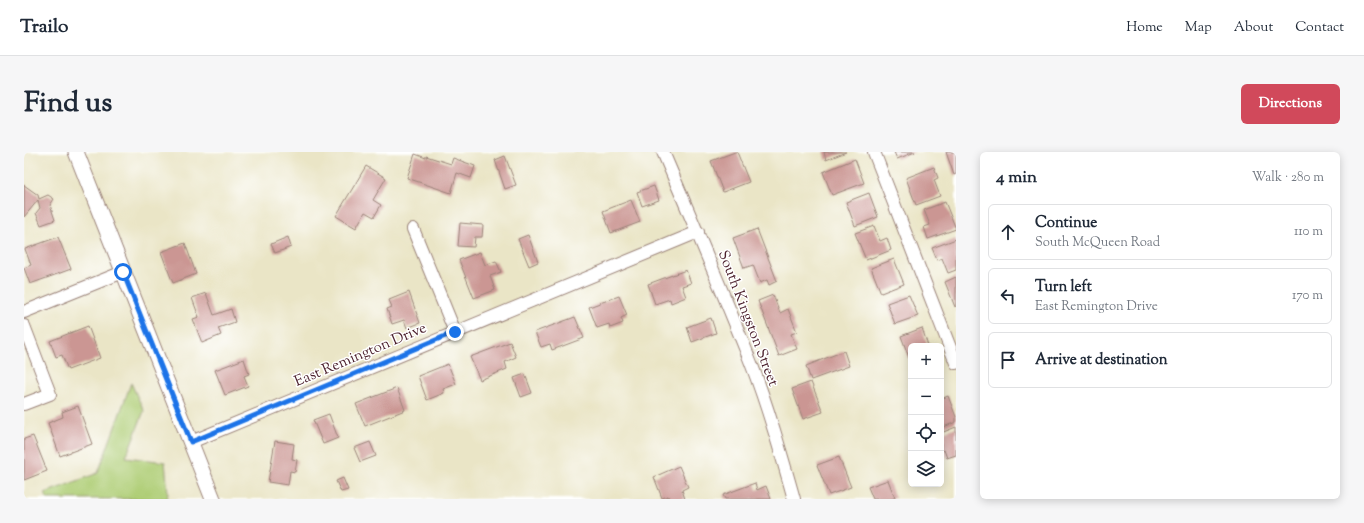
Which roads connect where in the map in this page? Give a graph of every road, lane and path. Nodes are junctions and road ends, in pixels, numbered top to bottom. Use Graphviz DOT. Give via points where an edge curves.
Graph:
graph roads {
  1 [pos="76,152"];
  2 [pos="663,152"];
  3 [pos="874,152"];
  4 [pos="413,229"];
  5 [pos="698,232"];
  6 [pos="123,272"];
  7 [pos="24,312"];
  8 [pos="24,326"];
  9 [pos="455,332"];
  10 [pos="956,363"];
  11 [pos="24,404"];
  12 [pos="191,442"];
  13 [pos="213,499"];
  14 [pos="794,499"];
  1 -- 6 [label="main road"];
  2 -- 5 [label="street, South Kingston Street"];
  3 -- 10 [label="street"];
  4 -- 9 [label="street"];
  5 -- 9 [label="street, East Remington Drive"];
  5 -- 14 [label="street, South Kingston Street" via="751,364"];
  6 -- 7 [label="street"];
  6 -- 12 [label="main road"];
  8 -- 11 [label="street" via="50,394"];
  9 -- 12 [label="street, East Remington Drive"];
  12 -- 13 [label="main road"];
}
